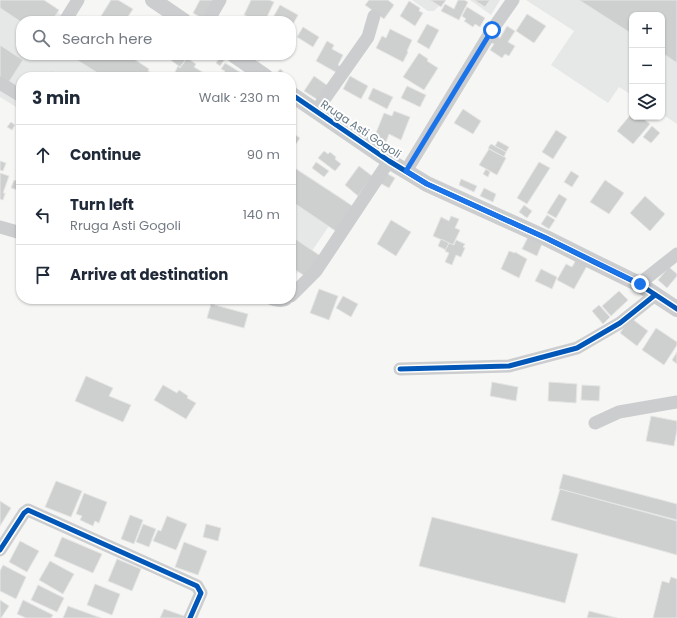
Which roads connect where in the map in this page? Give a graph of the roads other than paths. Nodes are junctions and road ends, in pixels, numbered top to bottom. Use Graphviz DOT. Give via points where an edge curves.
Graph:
graph roads {
  1 [pos="78,0"];
  2 [pos="153,0"];
  3 [pos="220,0"];
  4 [pos="513,0"];
  5 [pos="68,16"];
  6 [pos="177,16"];
  7 [pos="211,16"];
  8 [pos="374,16"];
  9 [pos="241,60"];
  10 [pos="259,72"];
  11 [pos="0,83"];
  12 [pos="16,93"];
  13 [pos="296,97"];
  14 [pos="316,111"];
  15 [pos="389,161"];
  16 [pos="406,171"];
  17 [pos="0,227"];
  18 [pos="16,232"];
  19 [pos="677,254"];
  20 [pos="640,284"];
  21 [pos="296,291"];
  22 [pos="655,295"];
  23 [pos="677,309"];
  24 [pos="400,369"];
  25 [pos="677,402"];
  26 [pos="595,423"];
  27 [pos="0,550"];
  28 [pos="190,618"];
  1 -- 5 [label="street"];
  2 -- 6 [label="street"];
  3 -- 7 [label="street"];
  4 -- 16 [label="street"];
  8 -- 14 [label="street" via="368,37"];
  9 -- 10 [label="street"];
  11 -- 12 [label="street"];
  13 -- 14 [label="street, Rruga Asti Gogoli"];
  14 -- 15 [label="street, Rruga Asti Gogoli"];
  15 -- 16 [label="street, Rruga Asti Gogoli"];
  15 -- 21 [label="street" via="316,271"];
  16 -- 20 [label="street, Rruga Asti Gogoli" via="427,184"];
  17 -- 18 [label="street"];
  19 -- 20 [label="street"];
  20 -- 22 [label="street, Rruga Asti Gogoli"];
  22 -- 23 [label="street, Rruga Asti Gogoli"];
  22 -- 24 [label="street" via="620,324 577,348 509,366"];
  25 -- 26 [label="street" via="619,412"];
  27 -- 28 [label="street" via="28,510 197,586 201,592"];
}
